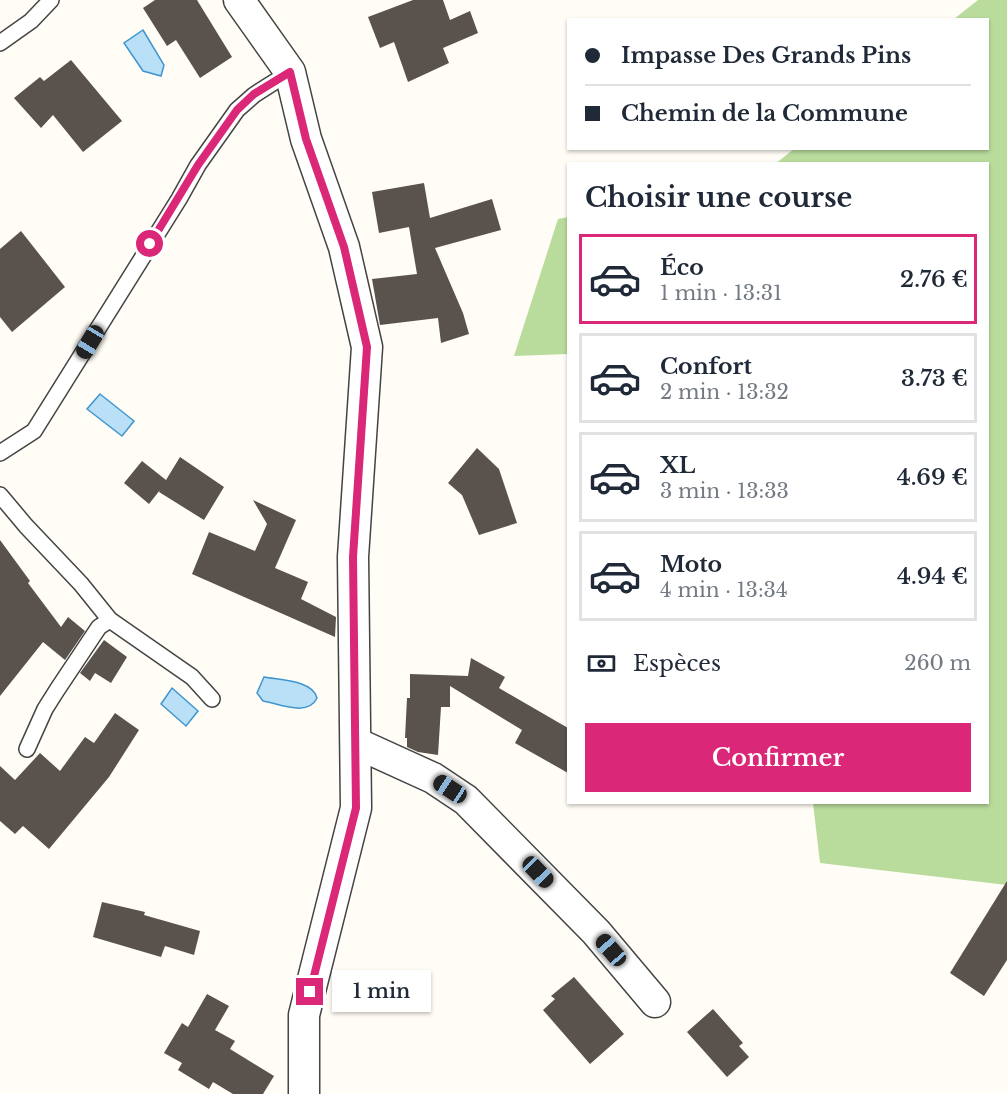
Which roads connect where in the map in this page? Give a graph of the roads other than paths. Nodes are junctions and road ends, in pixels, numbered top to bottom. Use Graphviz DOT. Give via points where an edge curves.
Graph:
graph roads {
  1 [pos="51,0"];
  2 [pos="239,0"];
  3 [pos="0,43"];
  4 [pos="290,72"];
  5 [pos="0,453"];
  6 [pos="0,495"];
  7 [pos="110,620"];
  8 [pos="212,699"];
  9 [pos="356,743"];
  10 [pos="27,749"];
  11 [pos="655,1002"];
  12 [pos="304,1094"];
  1 -- 3 [label="lane" via="31,21"];
  2 -- 4 [label="street"];
  4 -- 5 [label="lane" via="254,94 237,110 198,165 34,431"];
  4 -- 9 [label="street" via="306,139 344,247 367,347 353,557"];
  6 -- 7 [label="lane"];
  7 -- 8 [label="lane" via="192,677"];
  7 -- 10 [label="lane" via="99,627 57,690"];
  9 -- 11 [label="street" via="433,778 466,800 588,924"];
  9 -- 12 [label="street" via="356,808 304,1015"];
}
